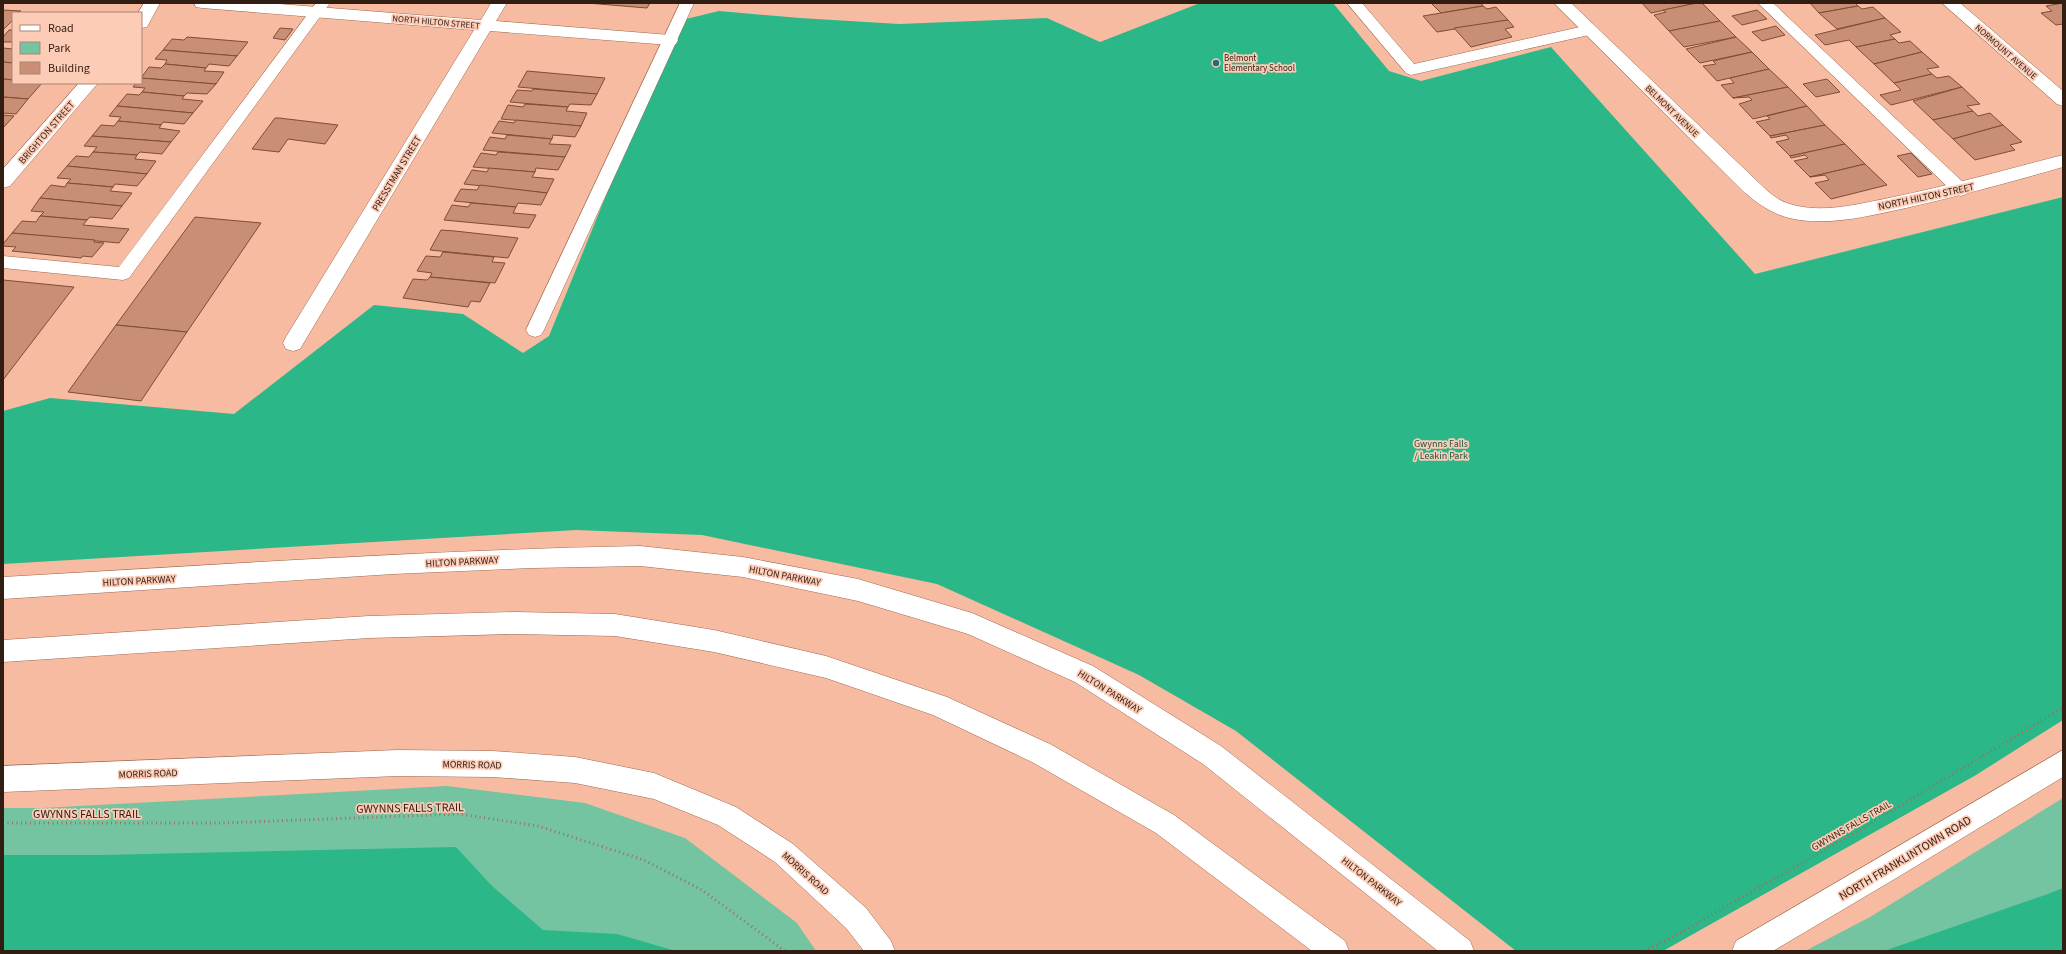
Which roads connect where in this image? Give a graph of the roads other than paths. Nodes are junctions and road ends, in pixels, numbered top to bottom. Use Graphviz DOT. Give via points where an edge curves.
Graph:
graph roads {
  1 [pos="152,3"];
  2 [pos="202,3"];
  3 [pos="499,3"];
  4 [pos="687,3"];
  5 [pos="1354,3"];
  6 [pos="1562,3"];
  7 [pos="1765,3"];
  8 [pos="1950,3"];
  9 [pos="320,8"];
  10 [pos="142,21"];
  11 [pos="486,26"];
  12 [pos="1589,30"];
  13 [pos="670,40"];
  14 [pos="88,84"];
  15 [pos="2063,100"];
  16 [pos="2063,161"];
  17 [pos="3,181"];
  18 [pos="1960,190"];
  19 [pos="1788,211"];
  20 [pos="3,262"];
  21 [pos="535,330"];
  22 [pos="293,343"];
  23 [pos="3,588"];
  24 [pos="3,651"];
  25 [pos="2063,763"];
  26 [pos="3,779"];
  27 [pos="1451,944"];
  28 [pos="881,951"];
  29 [pos="1335,951"];
  30 [pos="1746,951"];
  1 -- 10 [label="street"];
  2 -- 9 [label="street, NORTH HILTON STREET"];
  3 -- 11 [label="street, PRESSTMAN STREET"];
  4 -- 13 [label="lane"];
  5 -- 12 [label="lane" via="1411,70"];
  6 -- 12 [label="street, BELMONT AVENUE"];
  7 -- 18 [label="lane"];
  8 -- 15 [label="street, NORMOUNT AVENUE"];
  9 -- 11 [label="street, NORTH HILTON STREET"];
  9 -- 20 [label="lane" via="123,274"];
  11 -- 13 [label="street, NORTH HILTON STREET"];
  11 -- 22 [label="street, PRESSTMAN STREET"];
  12 -- 19 [label="street, BELMONT AVENUE" via="1751,187 1768,202"];
  13 -- 21 [label="lane"];
  14 -- 17 [label="street, BRIGHTON STREET"];
  16 -- 18 [label="street, NORTH HILTON STREET"];
  18 -- 19 [label="street, NORTH HILTON STREET" via="1836,215 1811,215"];
  23 -- 27 [label="street, HILTON PARKWAY" via="393,564 640,556 744,567 858,590 972,624 1084,674 1212,755"];
  24 -- 29 [label="street" via="369,627 514,623 615,625 714,641 826,667 931,702 1041,753 1165,824"];
  25 -- 30 [label="street, NORTH FRANKLINTOWN ROAD"];
  26 -- 28 [label="street, MORRIS ROAD" via="398,763 493,764 576,770 654,786 727,816 784,853 856,918"];
}
